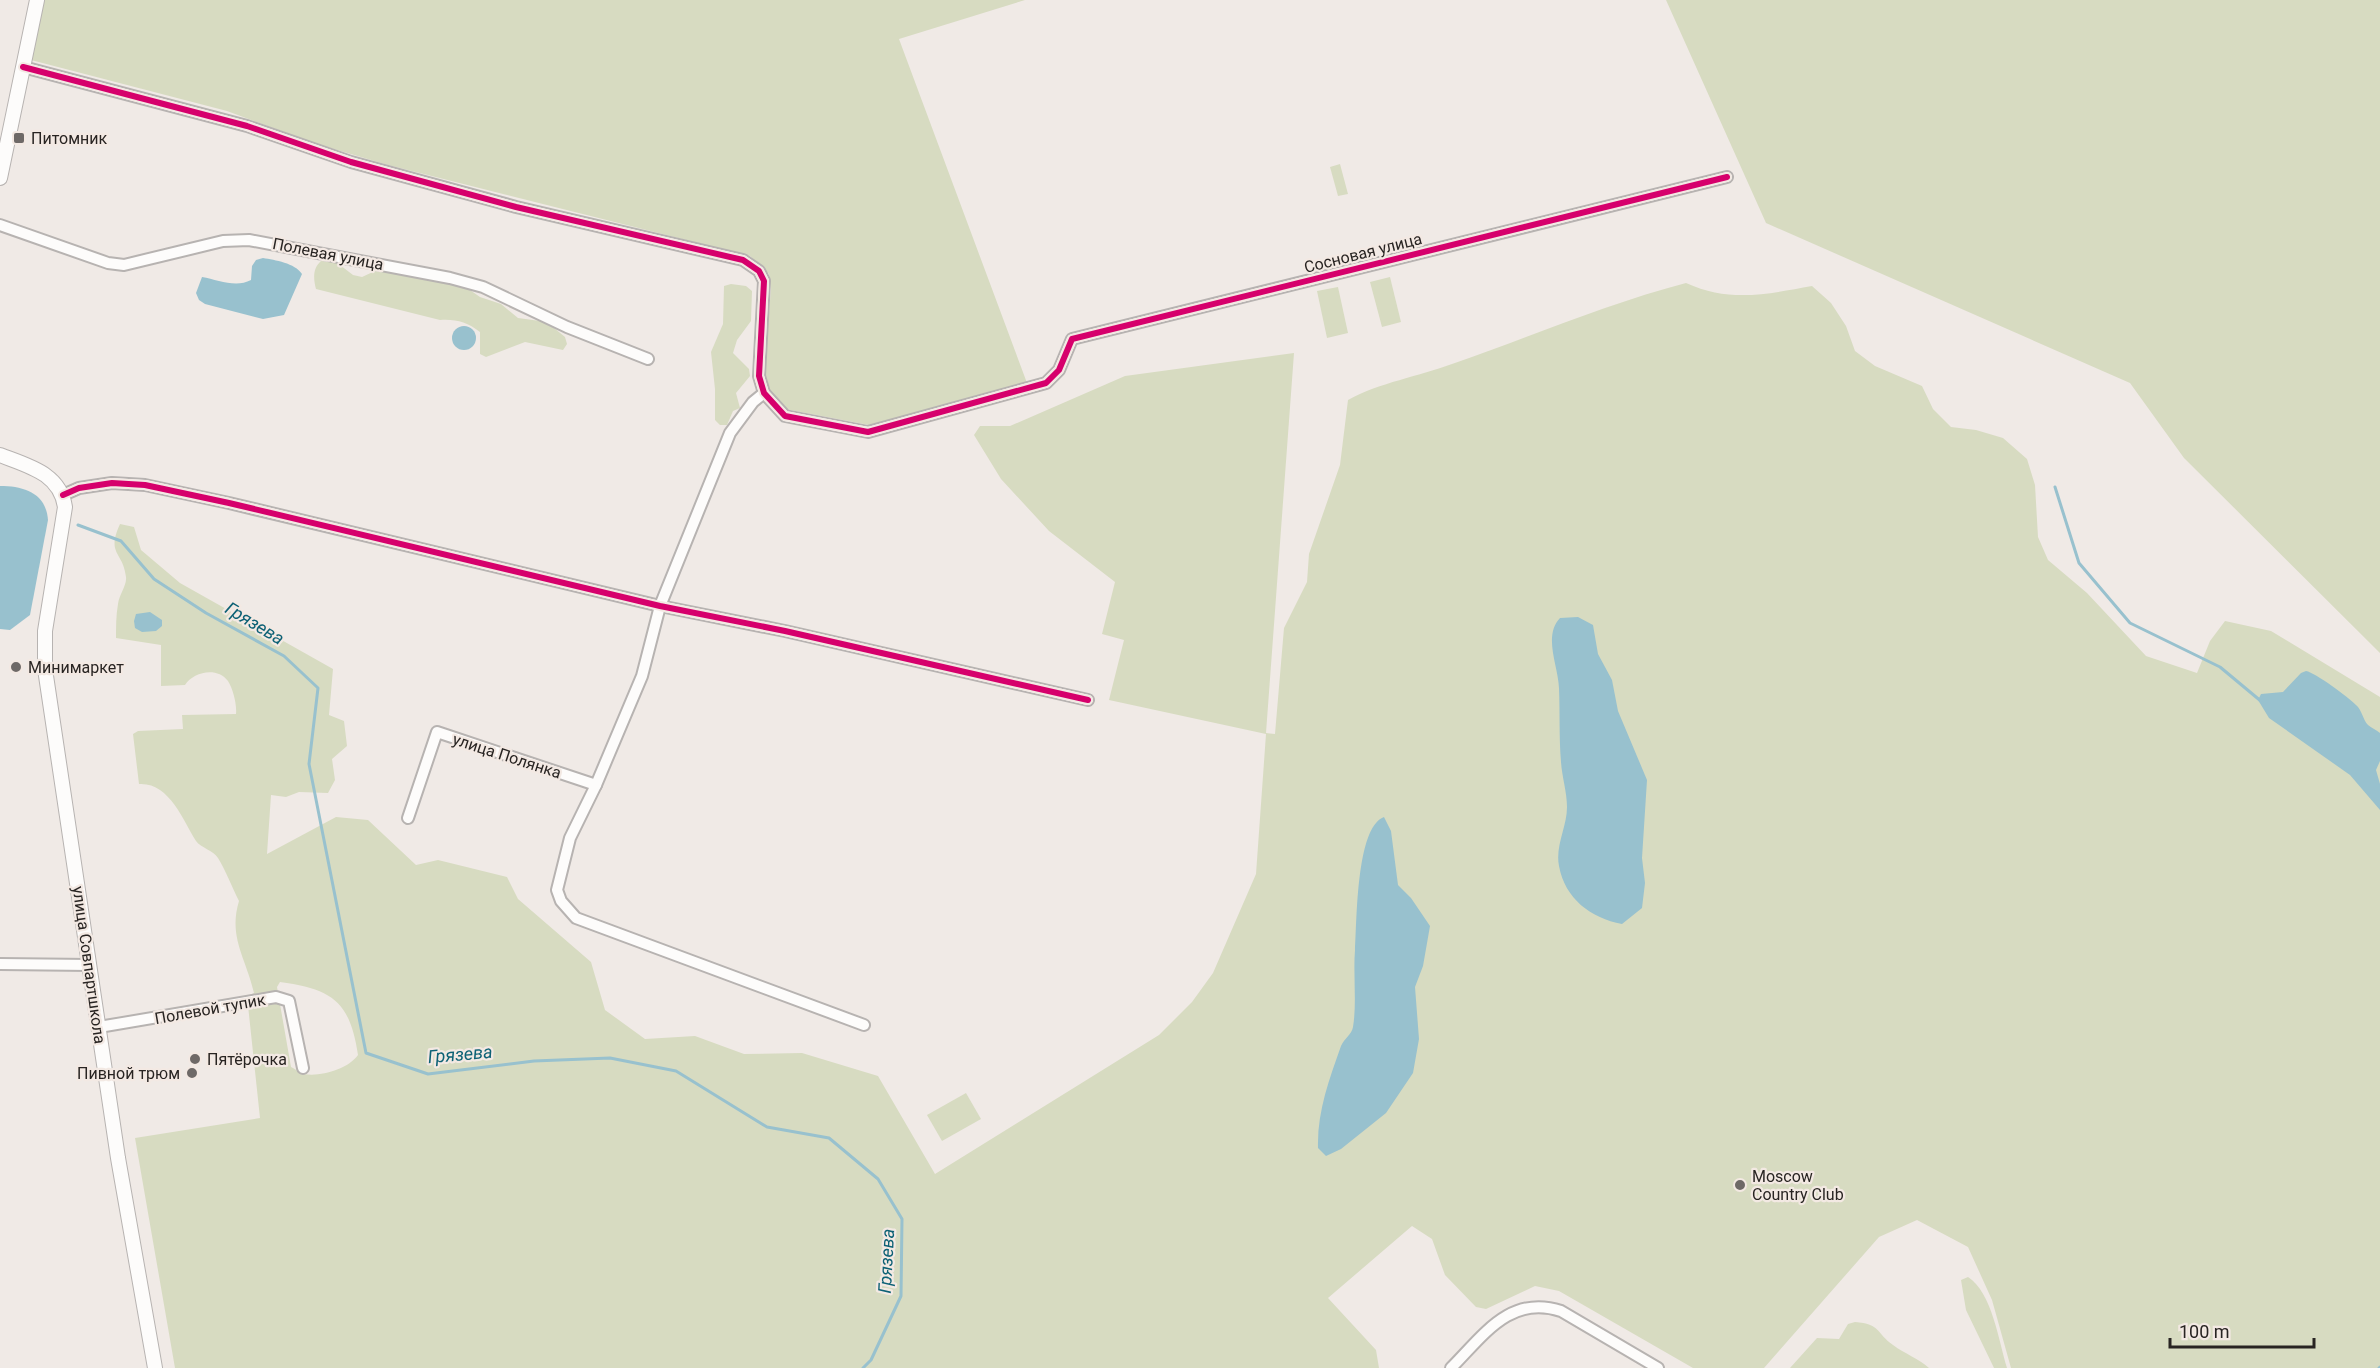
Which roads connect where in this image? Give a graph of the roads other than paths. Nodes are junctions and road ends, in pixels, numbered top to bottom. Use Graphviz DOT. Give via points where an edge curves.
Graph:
graph roads {
  1 [pos="37,0"];
  2 [pos="23,67"];
  3 [pos="1727,177"];
  4 [pos="0,178"];
  5 [pos="0,225"];
  6 [pos="648,359"];
  7 [pos="764,393"];
  8 [pos="0,455"];
  9 [pos="63,495"];
  10 [pos="660,606"];
  11 [pos="1088,700"];
  12 [pos="596,785"];
  13 [pos="408,818"];
  14 [pos="0,964"];
  15 [pos="90,965"];
  16 [pos="864,1025"];
  17 [pos="99,1027"];
  18 [pos="303,1068"];
  19 [pos="155,1368"];
  20 [pos="1451,1368"];
  21 [pos="1658,1368"];
  1 -- 2 [label="street"];
  2 -- 4 [label="street"];
  2 -- 7 [label="street" via="247,126 351,162 516,207 743,260 759,271 764,281 759,376"];
  3 -- 7 [label="street, Сосновая улица" via="1072,339 1059,370 1046,383 868,432 785,417"];
  5 -- 6 [label="street, Полевая улица" via="108,263 124,265 223,241 249,240 450,278 483,287 567,327"];
  7 -- 10 [label="street" via="730,433"];
  8 -- 9 [label="street" via="53,479"];
  9 -- 10 [label="street" via="112,483 145,485"];
  9 -- 15 [label="street, улица Совпартшкола" via="65,507 45,631 48,690"];
  10 -- 11 [label="street"];
  10 -- 12 [label="street" via="642,676"];
  12 -- 13 [label="street, улица Полянка" via="437,732"];
  12 -- 16 [label="street" via="570,838 557,890 576,918"];
  14 -- 15 [label="street"];
  15 -- 17 [label="street, улица Совпартшкола"];
  17 -- 18 [label="street, Полевой тупик" via="276,997 289,1001"];
  17 -- 19 [label="street, улица Совпартшкола"];
  20 -- 21 [label="street" via="1501,1319 1527,1306 1560,1311"];
}
